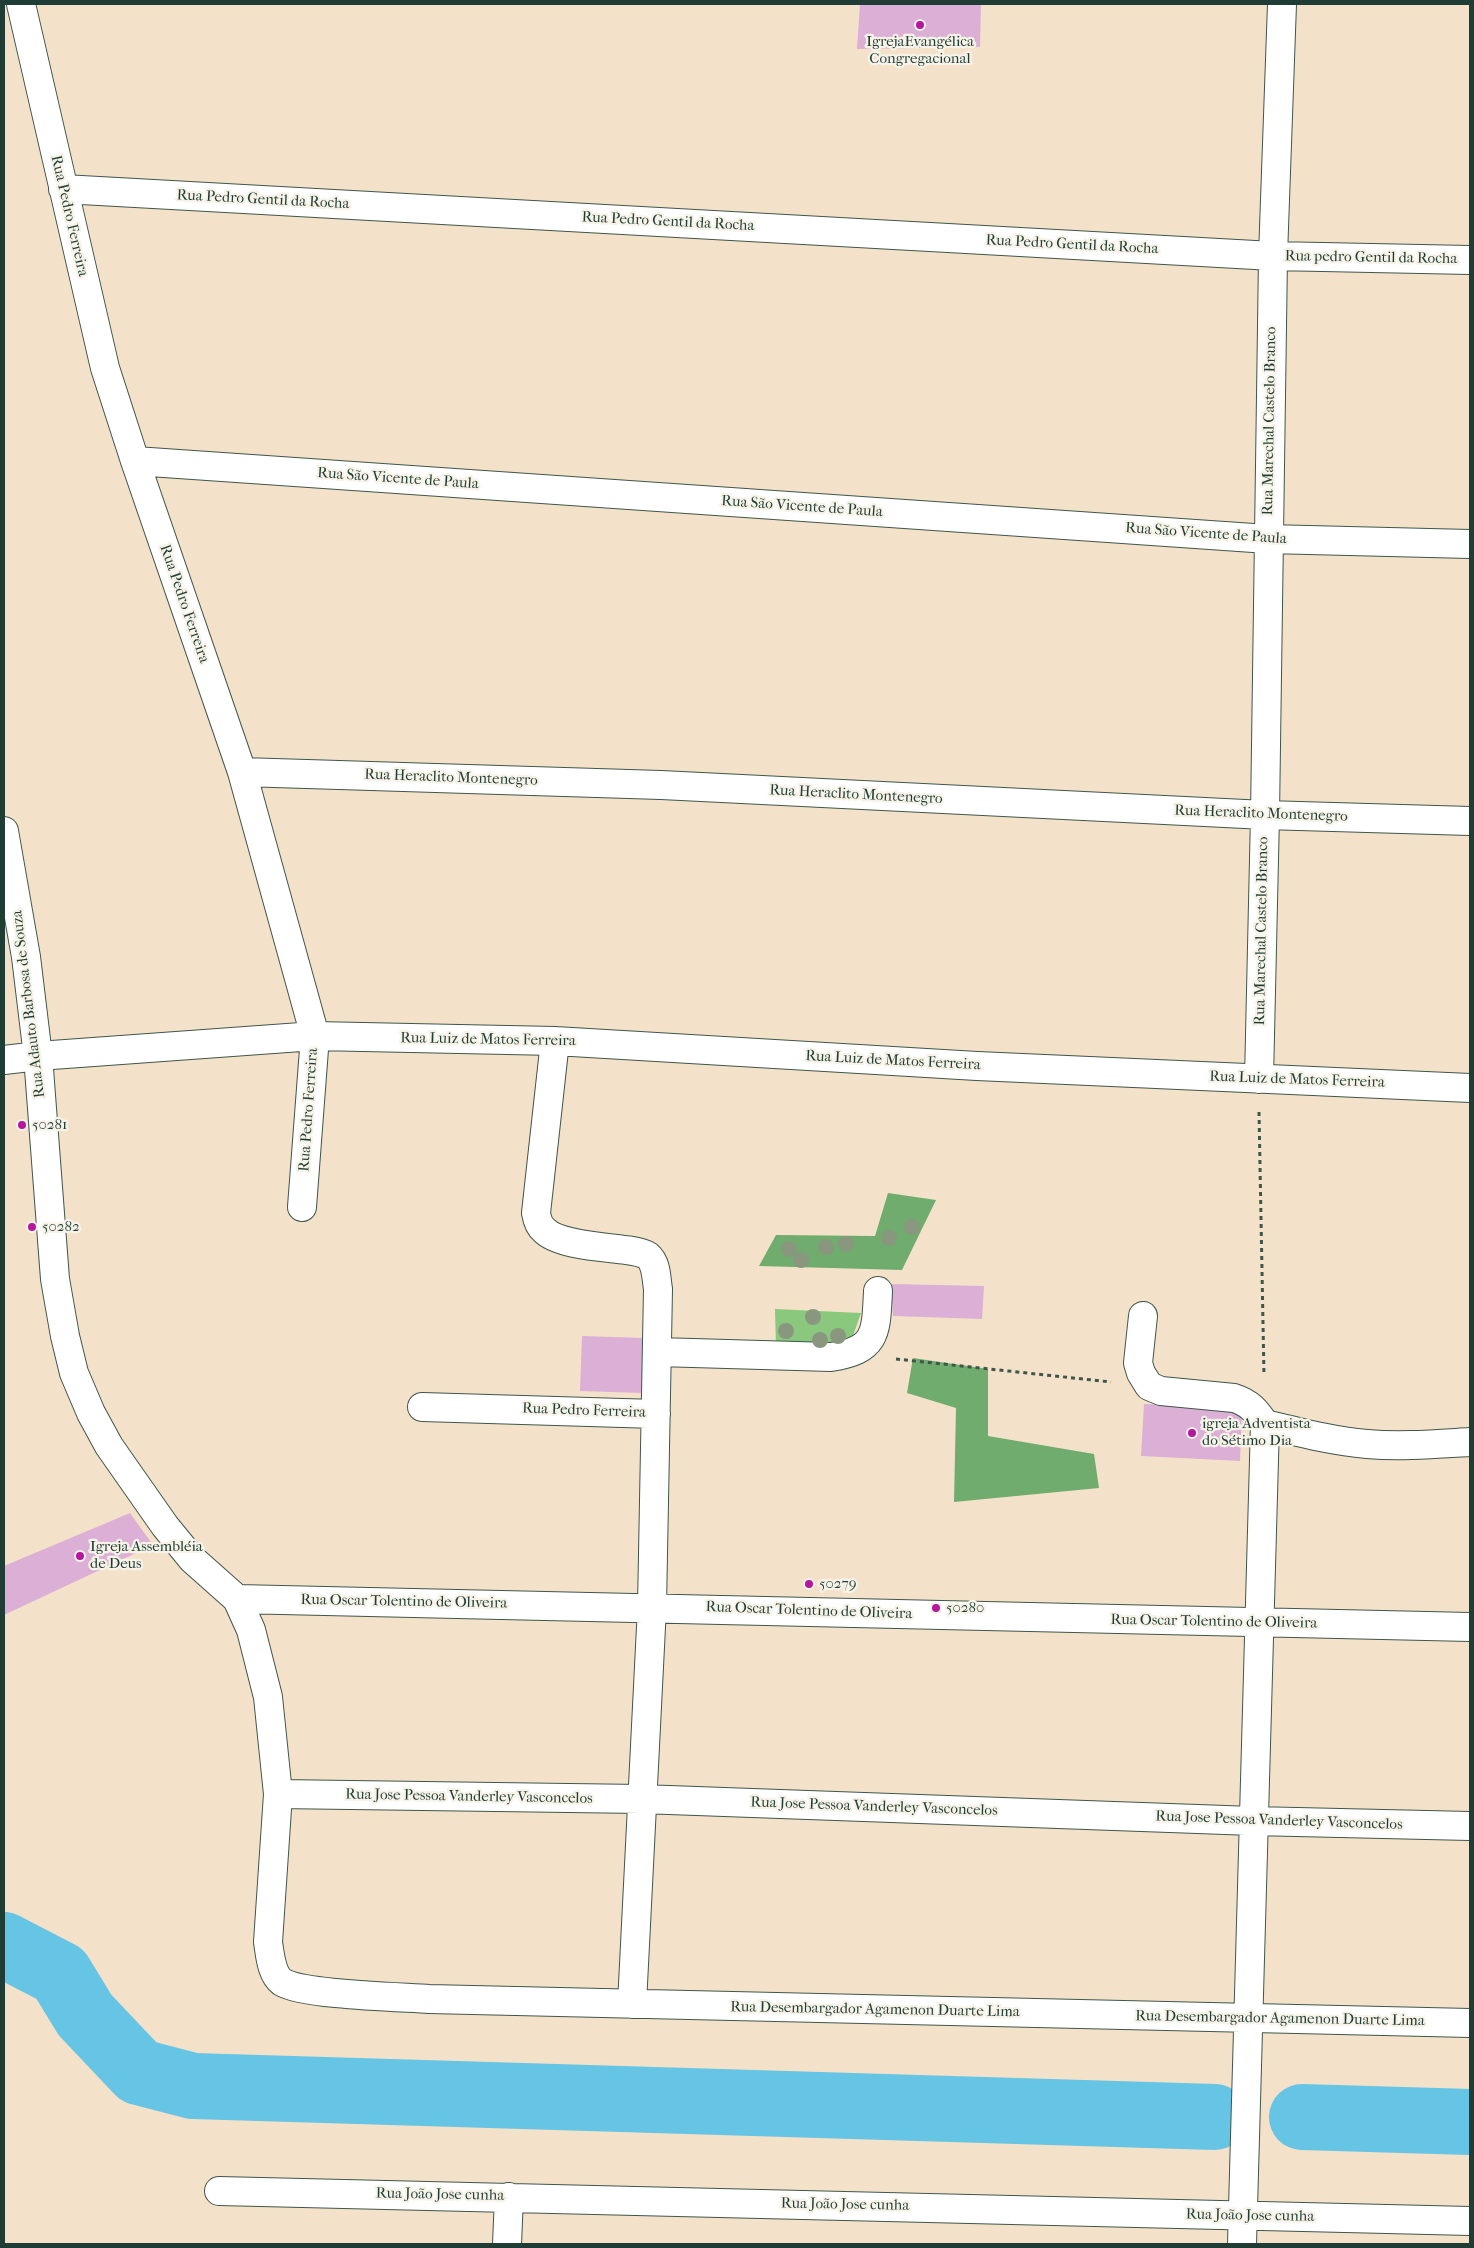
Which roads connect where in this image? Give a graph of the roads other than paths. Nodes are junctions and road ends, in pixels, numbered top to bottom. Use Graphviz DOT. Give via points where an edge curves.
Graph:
graph roads {
  1 [pos="21,4"];
  2 [pos="1282,4"];
  3 [pos="63,188"];
  4 [pos="1272,256"];
  5 [pos="1470,260"];
  6 [pos="135,461"];
  7 [pos="1268,539"];
  8 [pos="1470,544"];
  9 [pos="242,772"];
  10 [pos="1265,815"];
  11 [pos="1470,821"];
  12 [pos="4,831"];
  13 [pos="315,1036"];
  14 [pos="556,1041"];
  15 [pos="38,1056"];
  16 [pos="4,1060"];
  17 [pos="1259,1079"];
  18 [pos="1470,1088"];
  19 [pos="302,1207"];
  20 [pos="878,1291"];
  21 [pos="1143,1316"];
  22 [pos="658,1352"];
  23 [pos="422,1407"];
  24 [pos="656,1414"];
  25 [pos="1265,1424"];
  26 [pos="1470,1442"];
  27 [pos="237,1599"];
  28 [pos="652,1607"];
  29 [pos="1260,1624"];
  30 [pos="1470,1627"];
  31 [pos="278,1794"];
  32 [pos="641,1799"];
  33 [pos="1253,1821"];
  34 [pos="1470,1826"];
  35 [pos="282,1982"];
  36 [pos="632,2004"];
  37 [pos="1248,2019"];
  38 [pos="1470,2023"];
  39 [pos="219,2191"];
  40 [pos="509,2197"];
  41 [pos="1243,2216"];
  42 [pos="1470,2221"];
  43 [pos="507,2244"];
  44 [pos="1242,2244"];
  1 -- 3 [label="street, Rua Pedro Ferreira"];
  2 -- 4 [label="street, Rua Marechal Castelo Branco"];
  3 -- 4 [label="street, Rua Pedro Gentil da Rocha"];
  3 -- 6 [label="street, Rua Pedro Ferreira" via="105,368"];
  4 -- 5 [label="street, Rua pedro Gentil da Rocha"];
  4 -- 7 [label="street, Rua Marechal Castelo Branco"];
  6 -- 7 [label="street, Rua São Vicente de Paula"];
  6 -- 9 [label="street, Rua Pedro Ferreira"];
  7 -- 8 [label="street, Rua São Vicente de Paula"];
  7 -- 10 [label="street, Rua Marechal Castelo Branco"];
  9 -- 10 [label="street, Rua Heraclito Montenegro" via="661,785"];
  9 -- 13 [label="street, Rua Pedro Ferreira"];
  10 -- 11 [label="street, Rua Heraclito Montenegro"];
  10 -- 17 [label="street, Rua Marechal Castelo Branco"];
  12 -- 15 [label="street, Rua Adauto Barbosa de Souza" via="26,957"];
  13 -- 14 [label="street, Rua Luiz de Matos Ferreira"];
  13 -- 15 [label="street, Rua Luiz de Matos Ferreira"];
  13 -- 19 [label="street, Rua Pedro Ferreira"];
  14 -- 17 [label="street, Rua Luiz de Matos Ferreira"];
  14 -- 22 [label="street" via="536,1213 538,1222 552,1236 647,1256 653,1264 658,1288"];
  15 -- 16 [label="street, Rua Luiz de Matos Ferreira"];
  15 -- 27 [label="street, Rua Adauto Barbosa de Souza" via="56,1280 64,1336 74,1373 90,1413 109,1446 165,1526 192,1558"];
  17 -- 18 [label="street, Rua Luiz de Matos Ferreira"];
  20 -- 22 [label="street" via="874,1332 861,1349 850,1354 831,1357"];
  21 -- 25 [label="street" via="1138,1363 1149,1386 1161,1391 1245,1401"];
  22 -- 24 [label="street"];
  23 -- 24 [label="street, Rua Pedro Ferreira"];
  24 -- 28 [label="street"];
  25 -- 26 [label="street" via="1317,1437 1366,1444"];
  25 -- 29 [label="street"];
  27 -- 28 [label="street, Rua Oscar Tolentino de Oliveira"];
  27 -- 31 [label="street, Rua Adauto Barbosa de Souza" via="251,1630 268,1697"];
  28 -- 29 [label="street, Rua Oscar Tolentino de Oliveira"];
  28 -- 32 [label="street"];
  29 -- 30 [label="street, Rua Oscar Tolentino de Oliveira"];
  29 -- 33 [label="street"];
  31 -- 32 [label="street, Rua Jose Pessoa Vanderley Vasconcelos"];
  31 -- 35 [label="street, Rua Adauto Barbosa de Souza" via="268,1942 272,1963"];
  32 -- 33 [label="street, Rua Jose Pessoa Vanderley Vasconcelos"];
  32 -- 36 [label="street"];
  33 -- 34 [label="street, Rua Jose Pessoa Vanderley Vasconcelos"];
  33 -- 37 [label="street"];
  35 -- 36 [label="street, Rua Desembargador Agamenon Duarte Lima" via="314,1990 429,1999"];
  36 -- 37 [label="street, Rua Desembargador Agamenon Duarte Lima"];
  37 -- 38 [label="street, Rua Desembargador Agamenon Duarte Lima"];
  37 -- 41 [label="street"];
  39 -- 40 [label="street, Rua João Jose cunha"];
  40 -- 41 [label="street, Rua João Jose cunha"];
  40 -- 43 [label="street"];
  41 -- 42 [label="street, Rua João Jose cunha"];
  41 -- 44 [label="street"];
}
